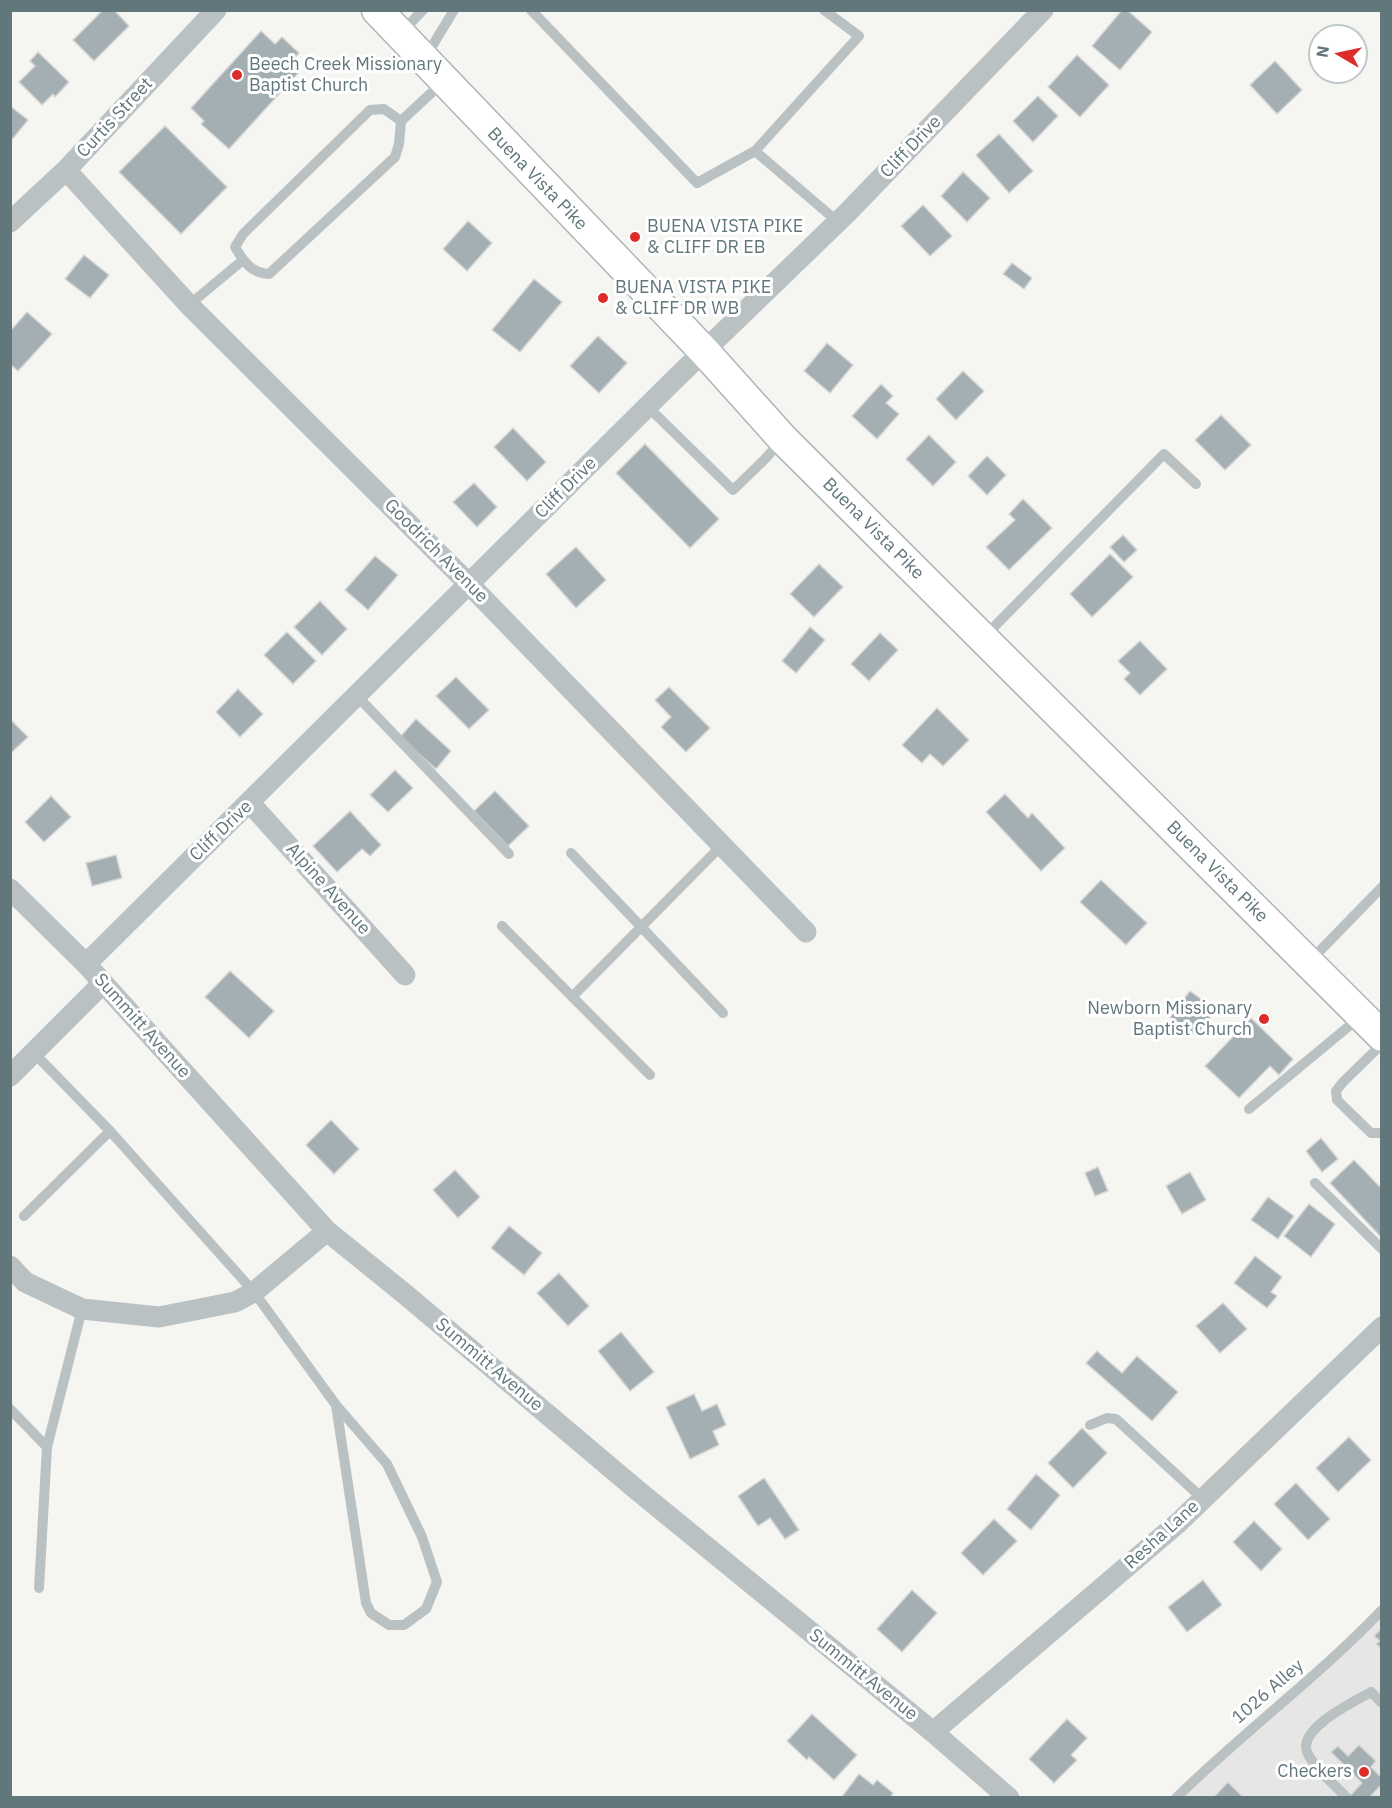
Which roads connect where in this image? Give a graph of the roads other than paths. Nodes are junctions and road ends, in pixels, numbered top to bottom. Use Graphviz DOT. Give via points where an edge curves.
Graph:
graph roads {
  1 [pos="216,10"];
  2 [pos="377,10"];
  3 [pos="423,10"];
  4 [pos="454,10"];
  5 [pos="531,10"];
  6 [pos="825,10"];
  7 [pos="1043,10"];
  8 [pos="399,35"];
  9 [pos="433,71"];
  10 [pos="401,121"];
  11 [pos="755,151"];
  12 [pos="66,170"];
  13 [pos="10,222"];
  14 [pos="838,222"];
  15 [pos="243,260"];
  16 [pos="189,305"];
  17 [pos="704,351"];
  18 [pos="648,407"];
  19 [pos="783,439"];
  20 [pos="1196,484"];
  21 [pos="469,584"];
  22 [pos="982,639"];
  23 [pos="357,696"];
  24 [pos="250,803"];
  25 [pos="722,845"];
  26 [pos="570,853"];
  27 [pos="509,854"];
  28 [pos="1382,887"];
  29 [pos="10,889"];
  30 [pos="502,926"];
  31 [pos="642,928"];
  32 [pos="806,932"];
  33 [pos="1308,963"];
  34 [pos="86,964"];
  35 [pos="405,975"];
  36 [pos="103,983"];
  37 [pos="572,997"];
  38 [pos="723,1013"];
  39 [pos="1371,1026"];
  40 [pos="1382,1044"];
  41 [pos="34,1053"];
  42 [pos="650,1075"];
  43 [pos="10,1076"];
  44 [pos="1249,1109"];
  45 [pos="110,1131"];
  46 [pos="1382,1133"];
  47 [pos="1315,1183"];
  48 [pos="24,1216"];
  49 [pos="327,1231"];
  50 [pos="1382,1249"];
  51 [pos="10,1266"];
  52 [pos="254,1292"];
  53 [pos="82,1309"];
  54 [pos="1382,1327"];
  55 [pos="336,1405"];
  56 [pos="10,1409"];
  57 [pos="1090,1425"];
  58 [pos="47,1447"];
  59 [pos="1203,1500"];
  60 [pos="39,1588"];
  61 [pos="1382,1610"];
  62 [pos="1382,1703"];
  63 [pos="933,1732"];
  64 [pos="1009,1797"];
  65 [pos="1176,1797"];
  66 [pos="1347,1797"];
  1 -- 12 [label="street, Curtis Street"];
  2 -- 8 [label="main road, Buena Vista Pike"];
  3 -- 8 [label="lane"];
  4 -- 9 [label="lane"];
  5 -- 11 [label="lane" via="698,183"];
  6 -- 11 [label="lane" via="859,36"];
  7 -- 14 [label="street, Cliff Drive"];
  8 -- 9 [label="main road, Buena Vista Pike"];
  9 -- 10 [label="lane"];
  9 -- 17 [label="main road, Buena Vista Pike"];
  10 -- 15 [label="lane" via="395,157 269,274 258,273"];
  10 -- 15 [label="lane" via="384,109 370,110 243,234 235,247"];
  11 -- 14 [label="lane"];
  12 -- 13 [label="street, Curtis Street"];
  12 -- 16 [label="street, Goodrich Avenue"];
  14 -- 17 [label="street, Cliff Drive"];
  15 -- 16 [label="lane"];
  16 -- 21 [label="street, Goodrich Avenue"];
  17 -- 18 [label="street, Cliff Drive"];
  17 -- 19 [label="main road, Buena Vista Pike"];
  18 -- 19 [label="lane" via="733,490"];
  18 -- 21 [label="street, Cliff Drive"];
  19 -- 22 [label="main road, Buena Vista Pike"];
  20 -- 22 [label="lane" via="1164,454"];
  21 -- 23 [label="street, Cliff Drive"];
  21 -- 25 [label="street, Goodrich Avenue"];
  22 -- 33 [label="main road, Buena Vista Pike"];
  23 -- 24 [label="street, Cliff Drive"];
  23 -- 27 [label="lane"];
  24 -- 34 [label="street, Cliff Drive"];
  24 -- 35 [label="street, Alpine Avenue"];
  25 -- 31 [label="lane"];
  25 -- 32 [label="street, Goodrich Avenue"];
  26 -- 31 [label="lane"];
  28 -- 33 [label="lane"];
  29 -- 34 [label="street, Summitt Avenue"];
  30 -- 37 [label="lane"];
  31 -- 37 [label="lane"];
  31 -- 38 [label="lane"];
  33 -- 39 [label="main road, Buena Vista Pike"];
  34 -- 36 [label="street, Summitt Avenue"];
  36 -- 41 [label="street"];
  36 -- 49 [label="street, Summitt Avenue"];
  37 -- 42 [label="lane"];
  39 -- 44 [label="lane"];
  40 -- 46 [label="lane" via="1336,1090 1337,1100 1371,1133"];
  41 -- 43 [label="street"];
  41 -- 45 [label="lane"];
  45 -- 48 [label="lane"];
  45 -- 52 [label="lane"];
  47 -- 50 [label="lane"];
  49 -- 52 [label="street"];
  49 -- 63 [label="street, Summitt Avenue"];
  51 -- 53 [label="street" via="26,1282"];
  52 -- 53 [label="street" via="235,1302 159,1317"];
  52 -- 55 [label="lane"];
  53 -- 58 [label="lane"];
  54 -- 59 [label="street, Resha Lane"];
  55 -- 55 [label="lane" via="387,1464 422,1537 437,1582 426,1609 404,1625 389,1625 371,1613 366,1603"];
  56 -- 58 [label="lane"];
  57 -- 59 [label="lane" via="1116,1419"];
  58 -- 60 [label="lane"];
  59 -- 63 [label="street, Resha Lane"];
  61 -- 65 [label="lane, 1026 Alley"];
  62 -- 66 [label="lane" via="1371,1692 1318,1724 1307,1739 1312,1760"];
  63 -- 64 [label="street, Summitt Avenue"];
}
